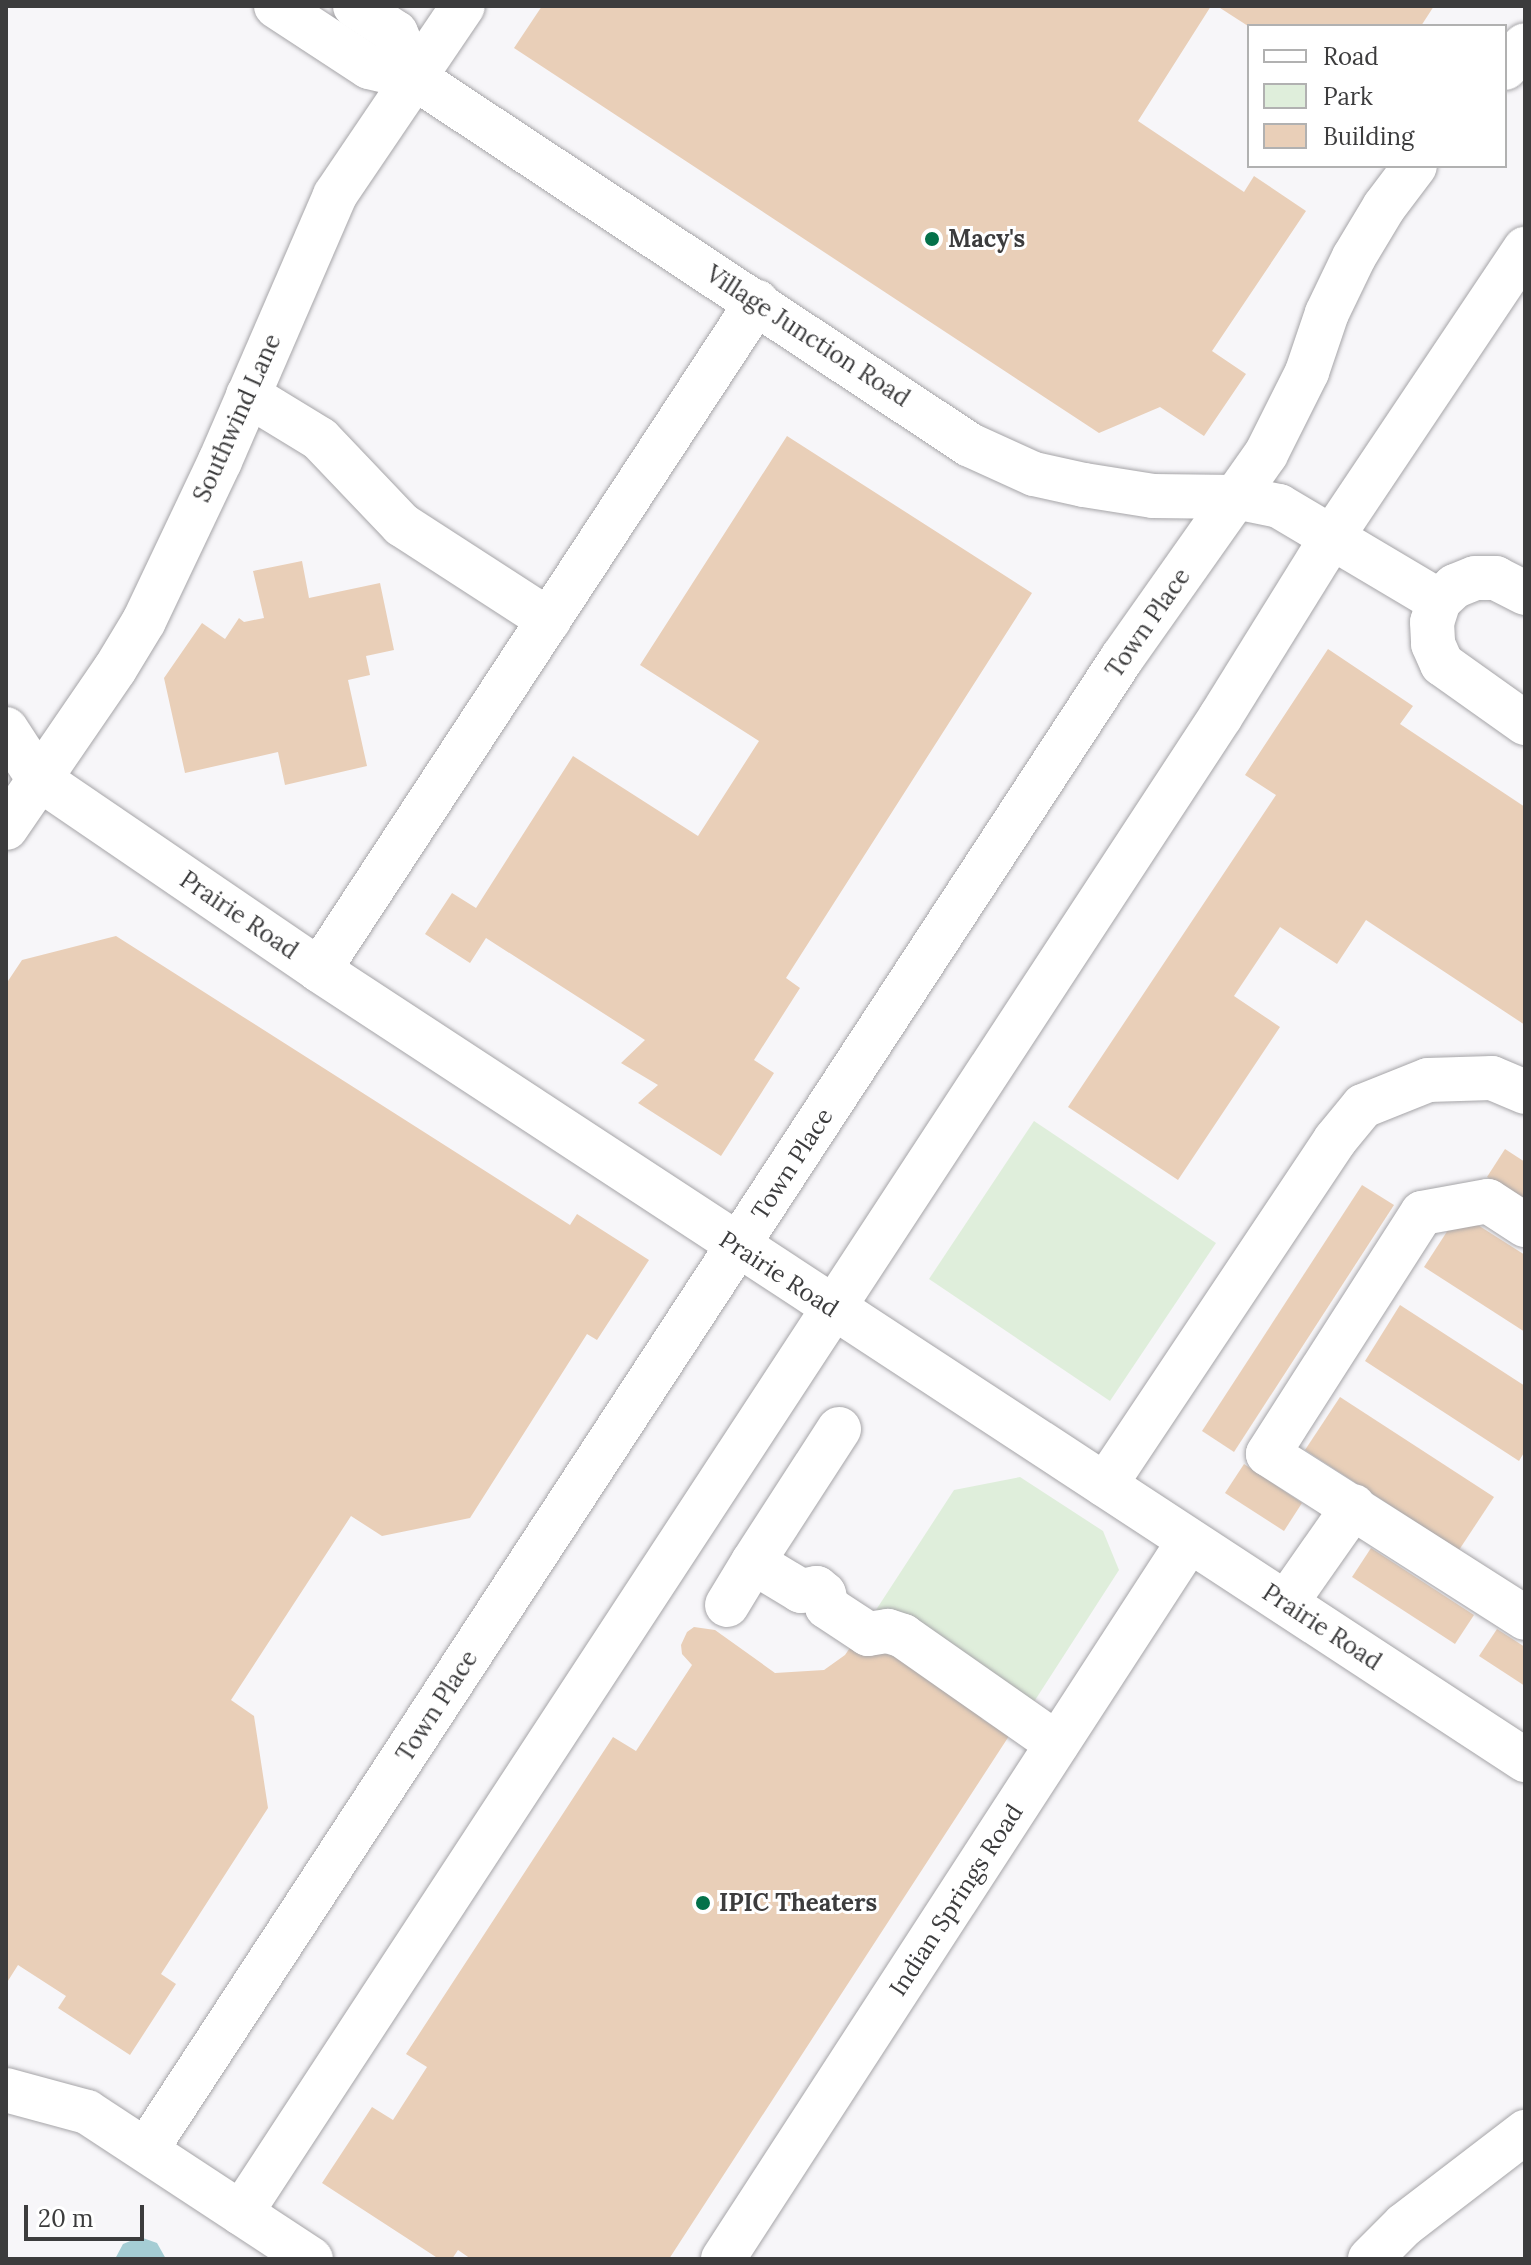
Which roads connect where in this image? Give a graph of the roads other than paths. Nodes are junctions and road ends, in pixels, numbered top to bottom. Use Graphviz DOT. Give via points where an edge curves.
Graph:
graph roads {
  1 [pos="276,6"];
  2 [pos="355,6"];
  3 [pos="463,6"];
  4 [pos="1525,45"];
  5 [pos="1507,66"];
  6 [pos="415,78"];
  7 [pos="1414,168"];
  8 [pos="1525,249"];
  9 [pos="757,302"];
  10 [pos="248,395"];
  11 [pos="1235,497"];
  12 [pos="1332,537"];
  13 [pos="1525,593"];
  14 [pos="1439,601"];
  15 [pos="549,620"];
  16 [pos="1525,723"];
  17 [pos="6,729"];
  18 [pos="22,777"];
  19 [pos="6,828"];
  20 [pos="319,970"];
  21 [pos="1525,1092"];
  22 [pos="1525,1225"];
  23 [pos="737,1246"];
  24 [pos="831,1309"];
  25 [pos="839,1429"];
  26 [pos="1105,1485"];
  27 [pos="1354,1506"];
  28 [pos="1189,1541"];
  29 [pos="753,1562"];
  30 [pos="1286,1603"];
  31 [pos="727,1605"];
  32 [pos="1525,1618"];
  33 [pos="1057,1744"];
  34 [pos="1525,1760"];
  35 [pos="6,2090"];
  36 [pos="1525,2132"];
  37 [pos="146,2150"];
  38 [pos="241,2213"];
  39 [pos="311,2259"];
  40 [pos="723,2259"];
  41 [pos="1370,2259"];
  1 -- 6 [label="street" via="369,67"];
  2 -- 6 [label="street" via="396,33"];
  3 -- 6 [label="street, Southwind Lane"];
  4 -- 5 [label="street"];
  6 -- 9 [label="street, Village Junction Road"];
  6 -- 10 [label="street, Southwind Lane" via="335,195"];
  7 -- 11 [label="street, Town Place" via="1354,257 1307,372 1266,454"];
  8 -- 12 [label="street"];
  9 -- 11 [label="street, Village Junction Road" via="970,445 1034,474 1153,496"];
  9 -- 15 [label="street"];
  10 -- 15 [label="street" via="320,439 402,525"];
  10 -- 18 [label="street, Southwind Lane" via="144,621 115,669"];
  11 -- 12 [label="street, Village Junction Road" via="1279,506"];
  11 -- 23 [label="street, Town Place" via="1122,658"];
  12 -- 14 [label="street, Village Junction Road"];
  12 -- 24 [label="street" via="1221,716"];
  13 -- 14 [label="street" via="1496,578 1475,578 1455,586"];
  14 -- 16 [label="street" via="1432,622 1433,644 1442,664"];
  15 -- 20 [label="street"];
  17 -- 18 [label="street, Prairie Road"];
  18 -- 19 [label="street, Southwind Lane"];
  18 -- 20 [label="street, Prairie Road"];
  20 -- 23 [label="street, Prairie Road"];
  21 -- 26 [label="street" via="1492,1078 1428,1080 1363,1106 1335,1140"];
  22 -- 27 [label="street" via="1488,1201 1422,1213 1268,1454"];
  23 -- 24 [label="street, Prairie Road"];
  23 -- 37 [label="street, Town Place"];
  24 -- 26 [label="street, Prairie Road"];
  24 -- 38 [label="street"];
  25 -- 29 [label="street"];
  26 -- 28 [label="street, Prairie Road"];
  27 -- 30 [label="street"];
  27 -- 32 [label="street"];
  28 -- 30 [label="street, Prairie Road"];
  28 -- 33 [label="street, Indian Springs Road"];
  29 -- 31 [label="street"];
  29 -- 33 [label="street" via="868,1634 888,1631 903,1636"];
  30 -- 34 [label="street, Prairie Road"];
  33 -- 40 [label="street, Indian Springs Road"];
  35 -- 37 [label="street" via="87,2112"];
  36 -- 41 [label="street" via="1404,2225"];
  37 -- 38 [label="street"];
  38 -- 39 [label="street"];
}
